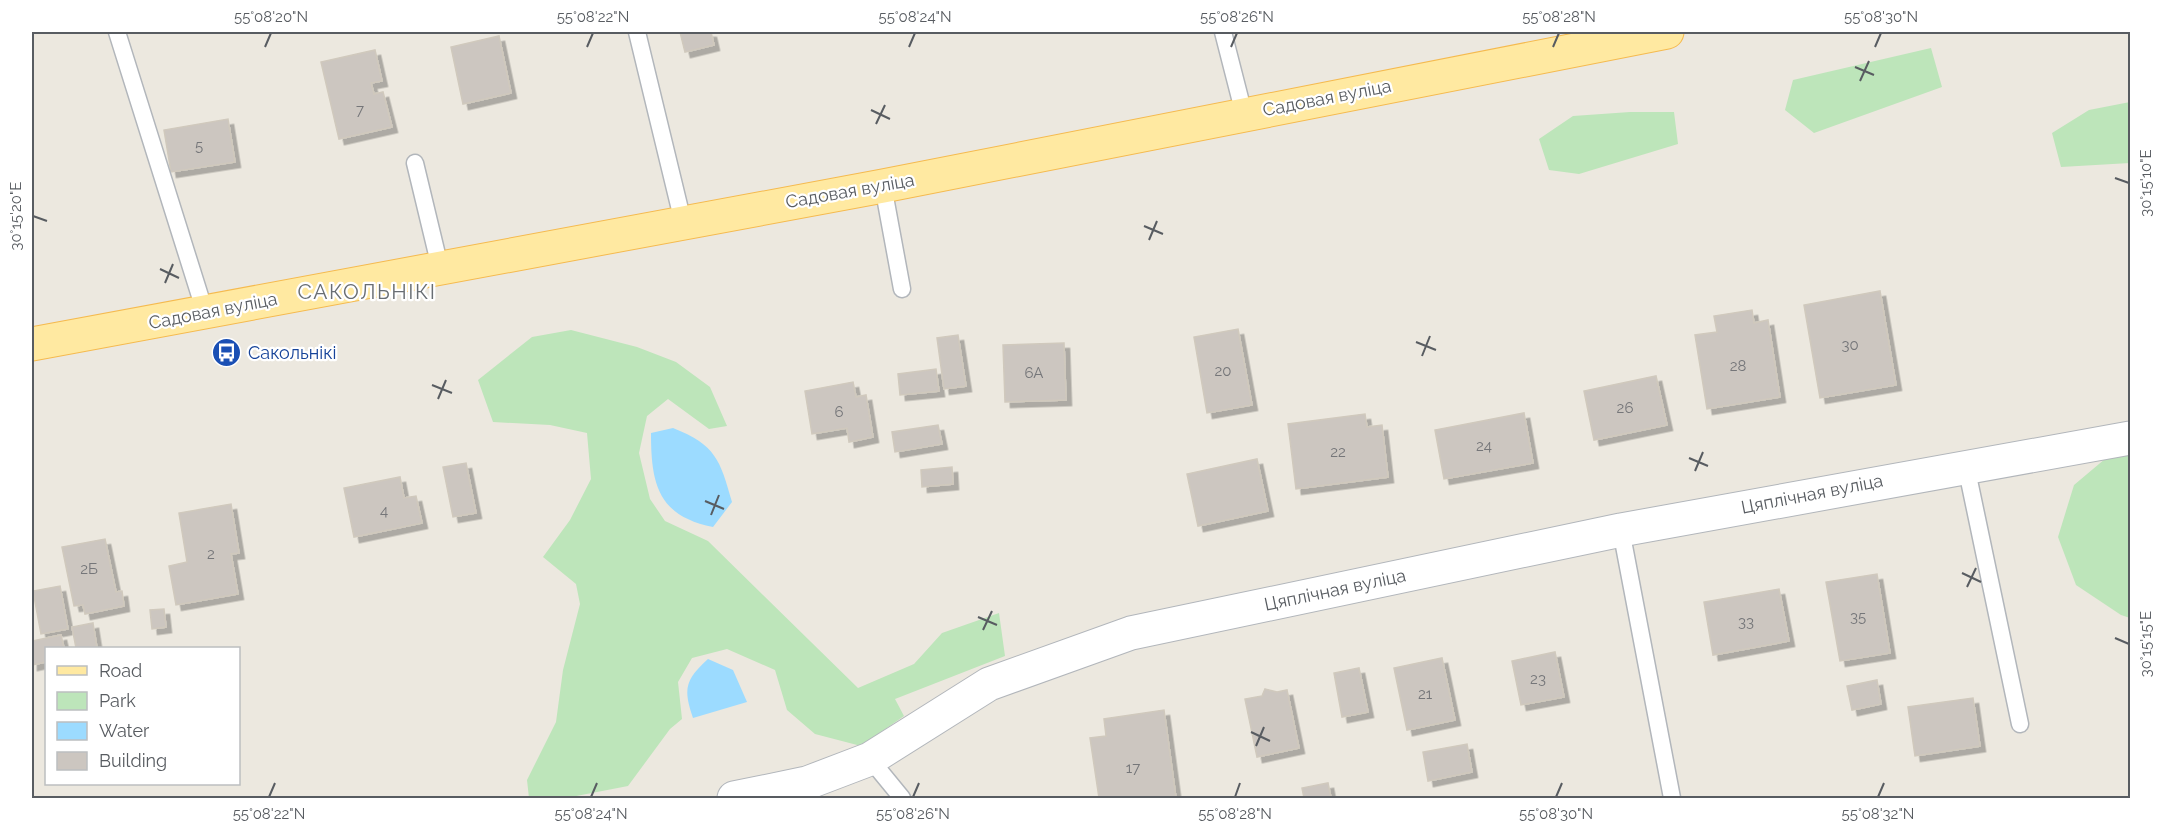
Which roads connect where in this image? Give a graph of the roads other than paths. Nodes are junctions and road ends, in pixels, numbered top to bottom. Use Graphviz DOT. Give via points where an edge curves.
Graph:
graph roads {
  1 [pos="117,32"];
  2 [pos="638,32"];
  3 [pos="1223,32"];
  4 [pos="1667,32"];
  5 [pos="1244,114"];
  6 [pos="415,163"];
  7 [pos="883,186"];
  8 [pos="683,222"];
  9 [pos="440,267"];
  10 [pos="902,289"];
  11 [pos="205,312"];
  12 [pos="32,344"];
  13 [pos="2130,438"];
  14 [pos="1966,466"];
  15 [pos="1621,530"];
  16 [pos="2020,724"];
  17 [pos="870,759"];
  18 [pos="734,798"];
  19 [pos="902,798"];
  20 [pos="1672,798"];
  1 -- 11 [label="lane"];
  2 -- 8 [label="lane"];
  3 -- 5 [label="lane"];
  4 -- 5 [label="main road, Садовая вуліца"];
  5 -- 7 [label="main road, Садовая вуліца"];
  6 -- 9 [label="lane"];
  7 -- 8 [label="main road, Садовая вуліца"];
  7 -- 10 [label="lane"];
  8 -- 9 [label="main road, Садовая вуліца"];
  9 -- 11 [label="main road, Садовая вуліца"];
  11 -- 12 [label="main road, Садовая вуліца"];
  13 -- 14 [label="street, Цяплічная вуліца"];
  14 -- 15 [label="street, Цяплічная вуліца"];
  14 -- 16 [label="lane"];
  15 -- 17 [label="street, Цяплічная вуліца" via="1131,633 989,684"];
  15 -- 20 [label="lane"];
  17 -- 18 [label="street, Цяплічная вуліца" via="807,783"];
  17 -- 19 [label="lane"];
}
